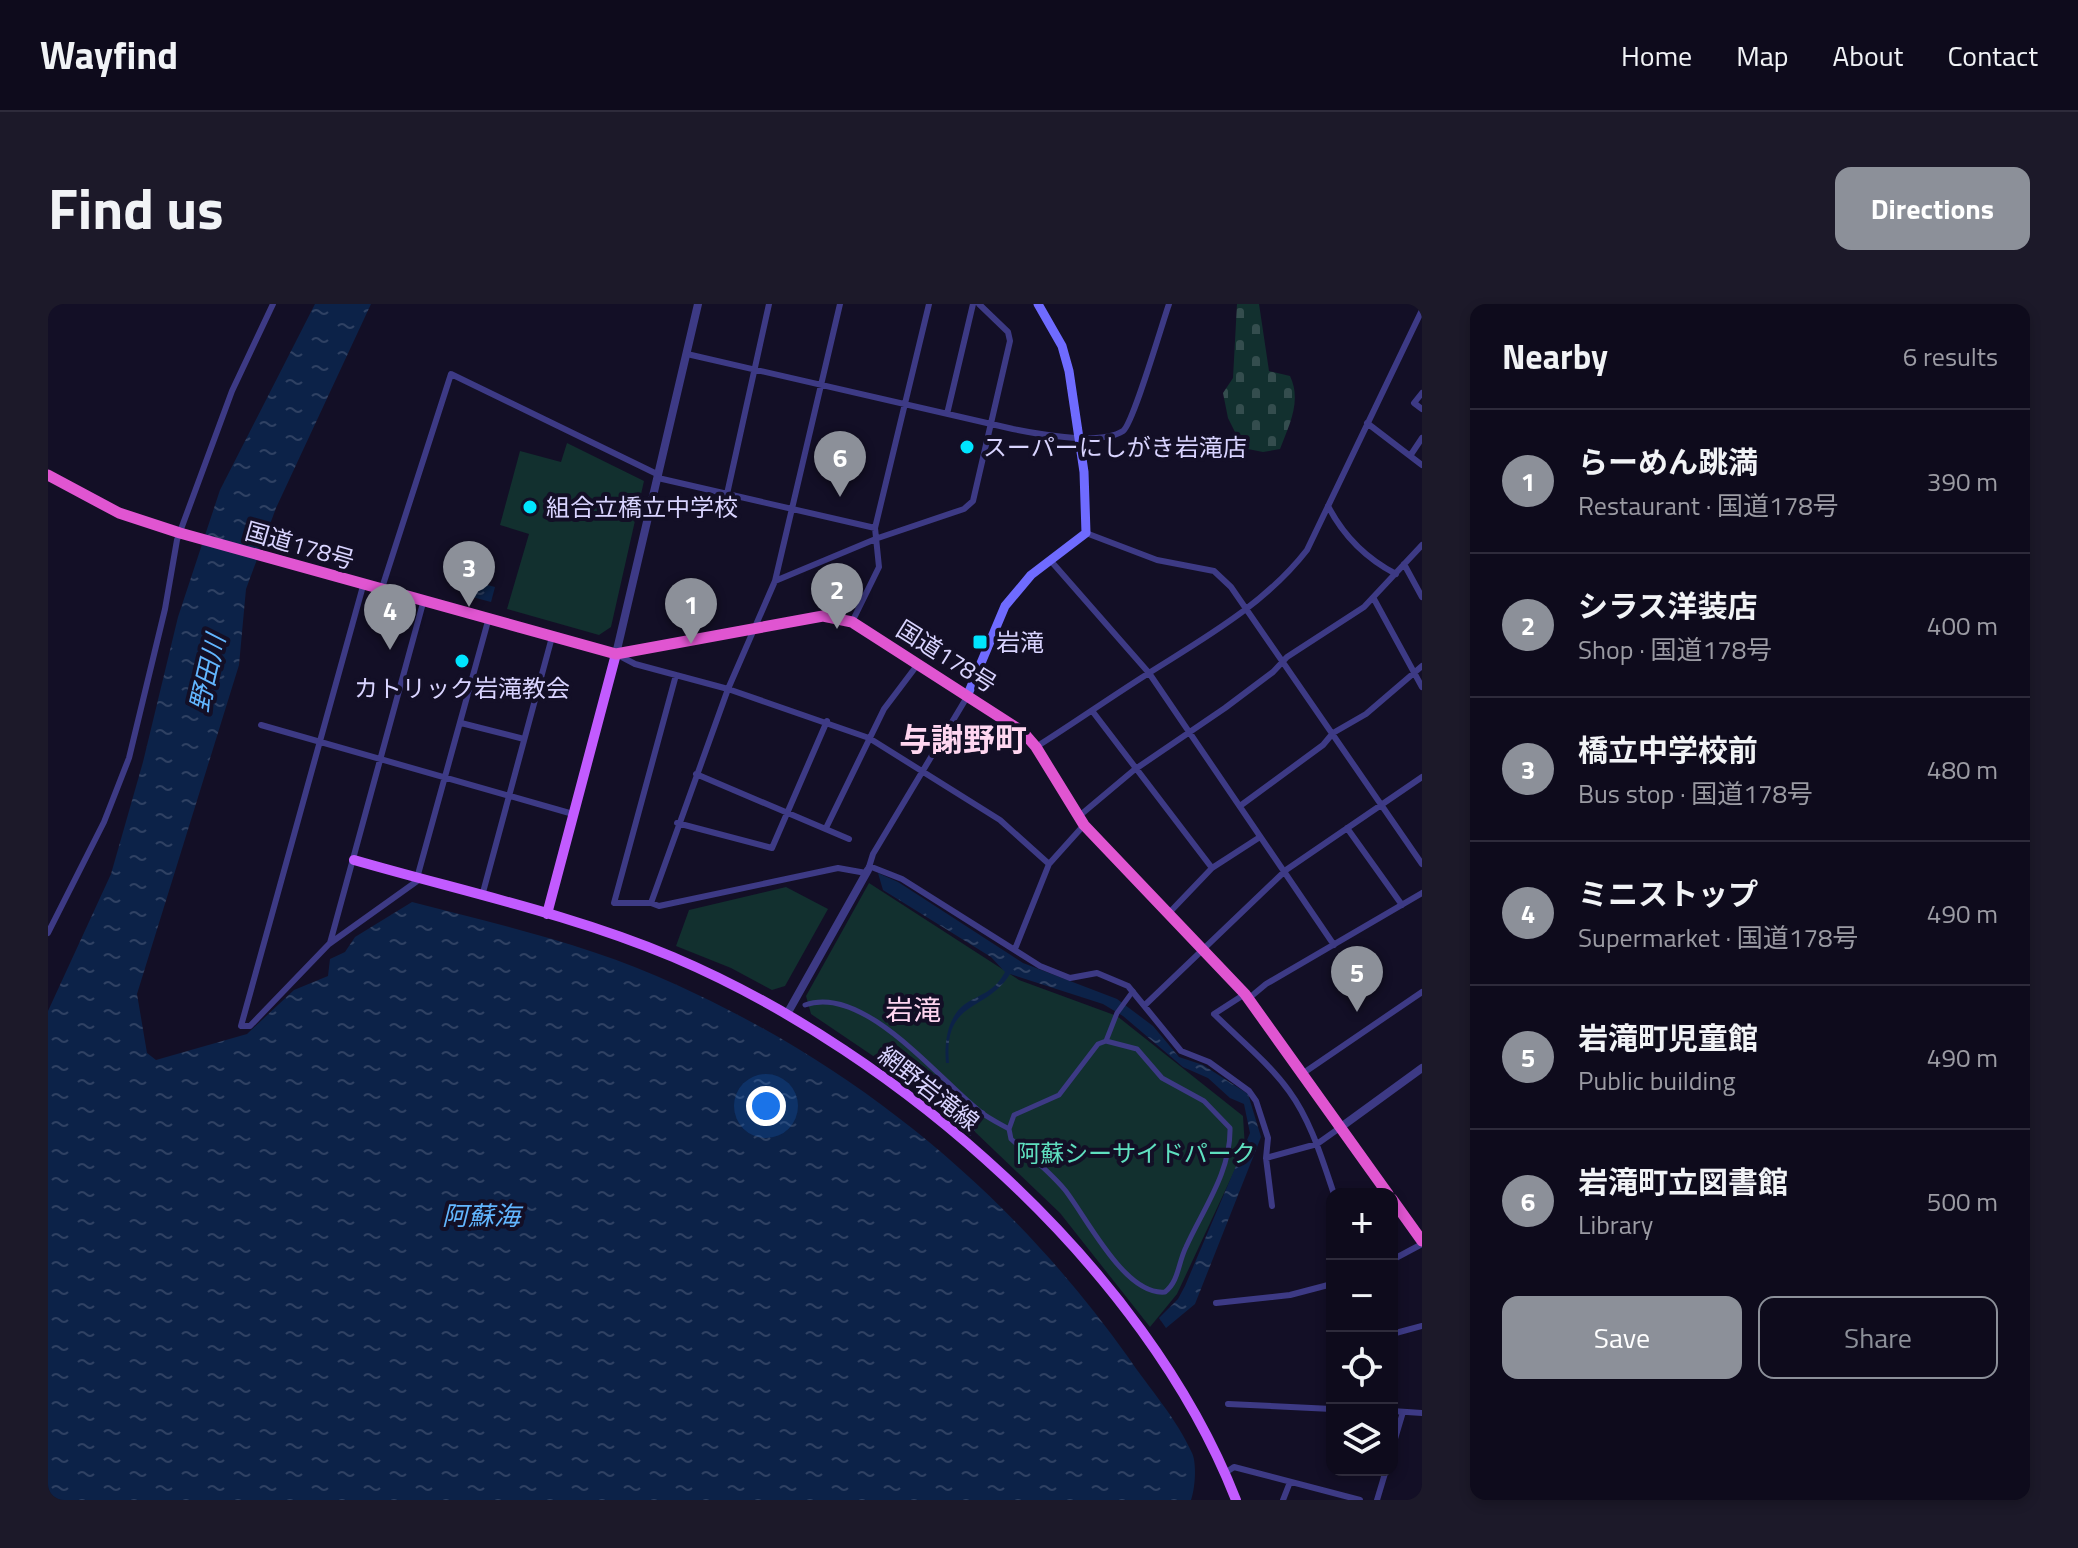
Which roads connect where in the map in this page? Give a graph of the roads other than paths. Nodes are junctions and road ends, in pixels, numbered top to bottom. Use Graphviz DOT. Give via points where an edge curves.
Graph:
graph roads {
  1 [pos="273,304"];
  2 [pos="698,304"];
  3 [pos="769,304"];
  4 [pos="840,304"];
  5 [pos="929,304"];
  6 [pos="973,304"];
  7 [pos="979,304"];
  8 [pos="1038,304"];
  9 [pos="1169,304"];
  10 [pos="1422,310"];
  11 [pos="687,354"];
  12 [pos="753,369"];
  13 [pos="822,384"];
  14 [pos="1422,393"];
  15 [pos="905,404"];
  16 [pos="1422,409"];
  17 [pos="947,414"];
  18 [pos="1367,423"];
  19 [pos="990,424"];
  20 [pos="1077,436"];
  21 [pos="1422,438"];
  22 [pos="1410,456"];
  23 [pos="1422,465"];
  24 [pos="48,475"];
  25 [pos="658,477"];
  26 [pos="727,494"];
  27 [pos="1328,506"];
  28 [pos="793,509"];
  29 [pos="875,528"];
  30 [pos="180,533"];
  31 [pos="1086,533"];
  32 [pos="878,538"];
  33 [pos="1422,545"];
  34 [pos="1050,560"];
  35 [pos="1404,564"];
  36 [pos="1396,574"];
  37 [pos="775,581"];
  38 [pos="363,586"];
  39 [pos="381,591"];
  40 [pos="1422,597"];
  41 [pos="1374,599"];
  42 [pos="423,603"];
  43 [pos="1246,608"];
  44 [pos="488,621"];
  45 [pos="852,622"];
  46 [pos="754,628"];
  47 [pos="552,637"];
  48 [pos="616,654"];
  49 [pos="1284,662"];
  50 [pos="919,663"];
  51 [pos="1422,666"];
  52 [pos="1149,673"];
  53 [pos="1413,674"];
  54 [pos="676,675"];
  55 [pos="1422,687"];
  56 [pos="728,689"];
  57 [pos="968,694"];
  58 [pos="1093,712"];
  59 [pos="827,721"];
  60 [pos="461,723"];
  61 [pos="261,725"];
  62 [pos="1189,731"];
  63 [pos="1333,733"];
  64 [pos="869,738"];
  65 [pos="524,739"];
  66 [pos="317,743"];
  67 [pos="1036,747"];
  68 [pos="381,758"];
  69 [pos="925,770"];
  70 [pos="1134,770"];
  71 [pos="696,774"];
  72 [pos="1422,777"];
  73 [pos="446,778"];
  74 [pos="508,795"];
  75 [pos="1381,805"];
  76 [pos="1240,806"];
  77 [pos="789,811"];
  78 [pos="574,814"];
  79 [pos="1081,821"];
  80 [pos="677,823"];
  81 [pos="826,828"];
  82 [pos="1347,828"];
  83 [pos="1260,837"];
  84 [pos="849,839"];
  85 [pos="354,860"];
  86 [pos="1049,864"];
  87 [pos="1422,864"];
  88 [pos="1212,868"];
  89 [pos="868,870"];
  90 [pos="1286,870"];
  91 [pos="419,879"];
  92 [pos="1422,893"];
  93 [pos="482,896"];
  94 [pos="651,903"];
  95 [pos="1402,905"];
  96 [pos="547,914"];
  97 [pos="1168,914"];
  98 [pos="48,933"];
  99 [pos="329,944"];
  100 [pos="1334,945"];
  101 [pos="1202,948"];
  102 [pos="1015,949"];
  103 [pos="1133,991"];
  104 [pos="1422,992"];
  105 [pos="1246,996"];
  106 [pos="805,1005"];
  107 [pos="1145,1005"];
  108 [pos="787,1014"];
  109 [pos="1106,1041"];
  110 [pos="1422,1068"];
  111 [pos="1302,1074"];
  112 [pos="983,1113"];
  113 [pos="1341,1127"];
  114 [pos="1009,1129"];
  115 [pos="970,1133"];
  116 [pos="1317,1144"];
  117 [pos="1266,1158"];
  118 [pos="1332,1188"];
  119 [pos="1384,1188"];
  120 [pos="1272,1206"];
  121 [pos="1398,1208"];
  122 [pos="1422,1243"];
  123 [pos="1398,1257"];
  124 [pos="1326,1286"];
  125 [pos="1216,1303"];
  126 [pos="1422,1326"];
  127 [pos="1398,1332"];
  128 [pos="1228,1404"];
  129 [pos="1326,1409"];
  130 [pos="1398,1412"];
  131 [pos="1403,1412"];
  132 [pos="1422,1413"];
  133 [pos="1398,1429"];
  134 [pos="1225,1473"];
  135 [pos="1384,1476"];
  136 [pos="1290,1482"];
  137 [pos="1236,1500"];
  138 [pos="1283,1500"];
  139 [pos="1360,1500"];
  140 [pos="1377,1500"];
  1 -- 30 [label="street" via="232,391"];
  2 -- 11 [label="street"];
  3 -- 12 [label="street"];
  4 -- 13 [label="street"];
  5 -- 15 [label="street"];
  6 -- 17 [label="street"];
  7 -- 19 [label="street" via="1010,336"];
  8 -- 20 [label="main road" via="1066,359"];
  9 -- 20 [label="street" via="1132,421 1114,435"];
  10 -- 18 [label="street"];
  11 -- 12 [label="street"];
  11 -- 25 [label="street"];
  12 -- 13 [label="street"];
  12 -- 26 [label="street"];
  13 -- 15 [label="street"];
  13 -- 28 [label="street"];
  14 -- 16 [label="street" via="1414,403"];
  15 -- 17 [label="street"];
  15 -- 29 [label="street"];
  17 -- 19 [label="street"];
  18 -- 22 [label="street"];
  18 -- 27 [label="street"];
  19 -- 20 [label="street"];
  19 -- 32 [label="street" via="973,501 964,509"];
  20 -- 31 [label="main road"];
  21 -- 22 [label="street"];
  22 -- 23 [label="street"];
  24 -- 30 [label="highway, 国道178号" via="119,513"];
  25 -- 26 [label="street"];
  25 -- 39 [label="street" via="451,374"];
  25 -- 48 [label="street"];
  26 -- 28 [label="street"];
  27 -- 36 [label="street" via="1365,555"];
  27 -- 43 [label="street" via="1307,550 1284,579"];
  28 -- 29 [label="street"];
  28 -- 37 [label="street"];
  29 -- 32 [label="street"];
  30 -- 38 [label="highway, 国道178号"];
  30 -- 98 [label="street" via="129,758 104,822"];
  31 -- 34 [label="main road"];
  31 -- 43 [label="street" via="1157,560 1214,571"];
  32 -- 37 [label="street"];
  32 -- 45 [label="street" via="879,567"];
  33 -- 35 [label="street"];
  34 -- 52 [label="street"];
  34 -- 57 [label="main road" via="1005,606"];
  35 -- 36 [label="street"];
  35 -- 40 [label="street"];
  36 -- 41 [label="street"];
  37 -- 46 [label="street"];
  38 -- 39 [label="highway, 国道178号"];
  38 -- 66 [label="street"];
  39 -- 42 [label="highway, 国道178号"];
  41 -- 49 [label="street"];
  41 -- 53 [label="street"];
  42 -- 44 [label="highway, 国道178号"];
  42 -- 68 [label="street"];
  43 -- 49 [label="street"];
  43 -- 52 [label="street"];
  44 -- 47 [label="highway, 国道178号"];
  44 -- 60 [label="street"];
  45 -- 46 [label="highway, 国道178号" via="823,616"];
  45 -- 50 [label="highway, 国道178号"];
  46 -- 48 [label="highway, 国道178号"];
  46 -- 56 [label="street"];
  47 -- 48 [label="highway, 国道178号"];
  47 -- 65 [label="street"];
  48 -- 54 [label="street"];
  48 -- 78 [label="main road"];
  49 -- 62 [label="street"];
  49 -- 63 [label="street"];
  50 -- 57 [label="highway, 国道178号"];
  50 -- 64 [label="street"];
  51 -- 53 [label="street"];
  52 -- 58 [label="street"];
  52 -- 62 [label="street"];
  53 -- 55 [label="street"];
  53 -- 63 [label="street" via="1366,714"];
  54 -- 56 [label="street"];
  54 -- 94 [label="street" via="614,903"];
  56 -- 59 [label="street"];
  56 -- 71 [label="street"];
  57 -- 67 [label="highway, 国道178号"];
  57 -- 69 [label="street"];
  58 -- 67 [label="street"];
  58 -- 70 [label="street"];
  59 -- 64 [label="street"];
  59 -- 77 [label="street"];
  60 -- 65 [label="street"];
  60 -- 73 [label="street"];
  61 -- 66 [label="street"];
  62 -- 70 [label="street"];
  62 -- 76 [label="street"];
  63 -- 75 [label="street"];
  63 -- 76 [label="street"];
  64 -- 69 [label="street"];
  64 -- 81 [label="street"];
  65 -- 74 [label="street"];
  66 -- 68 [label="street"];
  66 -- 99 [label="street" via="241,1026 250,1026"];
  67 -- 79 [label="highway, 国道178号"];
  68 -- 73 [label="street"];
  68 -- 85 [label="street"];
  69 -- 86 [label="street" via="1000,820"];
  69 -- 89 [label="street"];
  70 -- 79 [label="street"];
  70 -- 88 [label="street"];
  71 -- 77 [label="street"];
  71 -- 80 [label="street"];
  72 -- 75 [label="street"];
  73 -- 74 [label="street"];
  73 -- 91 [label="street"];
  74 -- 78 [label="street"];
  74 -- 93 [label="street"];
  75 -- 82 [label="street"];
  75 -- 87 [label="street"];
  76 -- 83 [label="street"];
  77 -- 80 [label="street" via="772,848"];
  77 -- 81 [label="street"];
  78 -- 96 [label="main road"];
  79 -- 86 [label="street"];
  79 -- 97 [label="highway, 国道178号"];
  80 -- 94 [label="street"];
  81 -- 84 [label="street"];
  82 -- 90 [label="street"];
  82 -- 95 [label="street"];
  83 -- 88 [label="street"];
  83 -- 90 [label="street"];
  85 -- 91 [label="main road, 網野岩滝線"];
  85 -- 99 [label="street"];
  86 -- 102 [label="street"];
  88 -- 97 [label="street"];
  89 -- 94 [label="street" via="838,868 659,906"];
  89 -- 102 [label="street" via="902,879"];
  89 -- 108 [label="street"];
  90 -- 100 [label="street"];
  90 -- 101 [label="street"];
  91 -- 93 [label="main road, 網野岩滝線"];
  91 -- 99 [label="street"];
  92 -- 95 [label="street"];
  93 -- 96 [label="main road, 網野岩滝線"];
  95 -- 100 [label="street"];
  96 -- 108 [label="main road, 網野岩滝線" via="672,956"];
  97 -- 101 [label="highway, 国道178号"];
  100 -- 105 [label="street"];
  101 -- 105 [label="highway, 国道178号"];
  101 -- 107 [label="street"];
  102 -- 103 [label="street" via="1070,978 1097,973"];
  103 -- 107 [label="street"];
  103 -- 109 [label="street" via="1110,1025"];
  104 -- 111 [label="street"];
  105 -- 111 [label="highway, 国道178号"];
  105 -- 116 [label="street" via="1214,1014 1288,1089"];
  106 -- 112 [label="street" via="819,1000 845,1007 893,1034"];
  107 -- 117 [label="street" via="1181,1051 1209,1062 1249,1091 1268,1138"];
  108 -- 134 [label="main road, 網野岩滝線" via="864,1061 939,1117 1016,1187 1115,1298 1182,1393"];
  109 -- 114 [label="street" via="1059,1095 1021,1110"];
  109 -- 114 [label="street" via="1137,1049 1162,1078 1204,1101 1230,1128 1212,1198 1172,1286 1155,1293 1134,1280 1090,1230 1066,1191 1011,1139"];
  110 -- 113 [label="street"];
  111 -- 113 [label="highway, 国道178号"];
  112 -- 114 [label="street"];
  112 -- 115 [label="street"];
  113 -- 116 [label="street"];
  113 -- 119 [label="highway, 国道178号"];
  116 -- 117 [label="street"];
  116 -- 118 [label="street"];
  117 -- 120 [label="street"];
  121 -- 122 [label="highway"];
  122 -- 123 [label="street"];
  124 -- 125 [label="street"];
  126 -- 127 [label="street"];
  128 -- 129 [label="street"];
  130 -- 131 [label="street"];
  131 -- 132 [label="street"];
  131 -- 133 [label="street"];
  134 -- 136 [label="street" via="1234,1467"];
  134 -- 137 [label="main road, 網野岩滝線"];
  135 -- 140 [label="street"];
  136 -- 138 [label="street"];
  136 -- 139 [label="street"];
}
